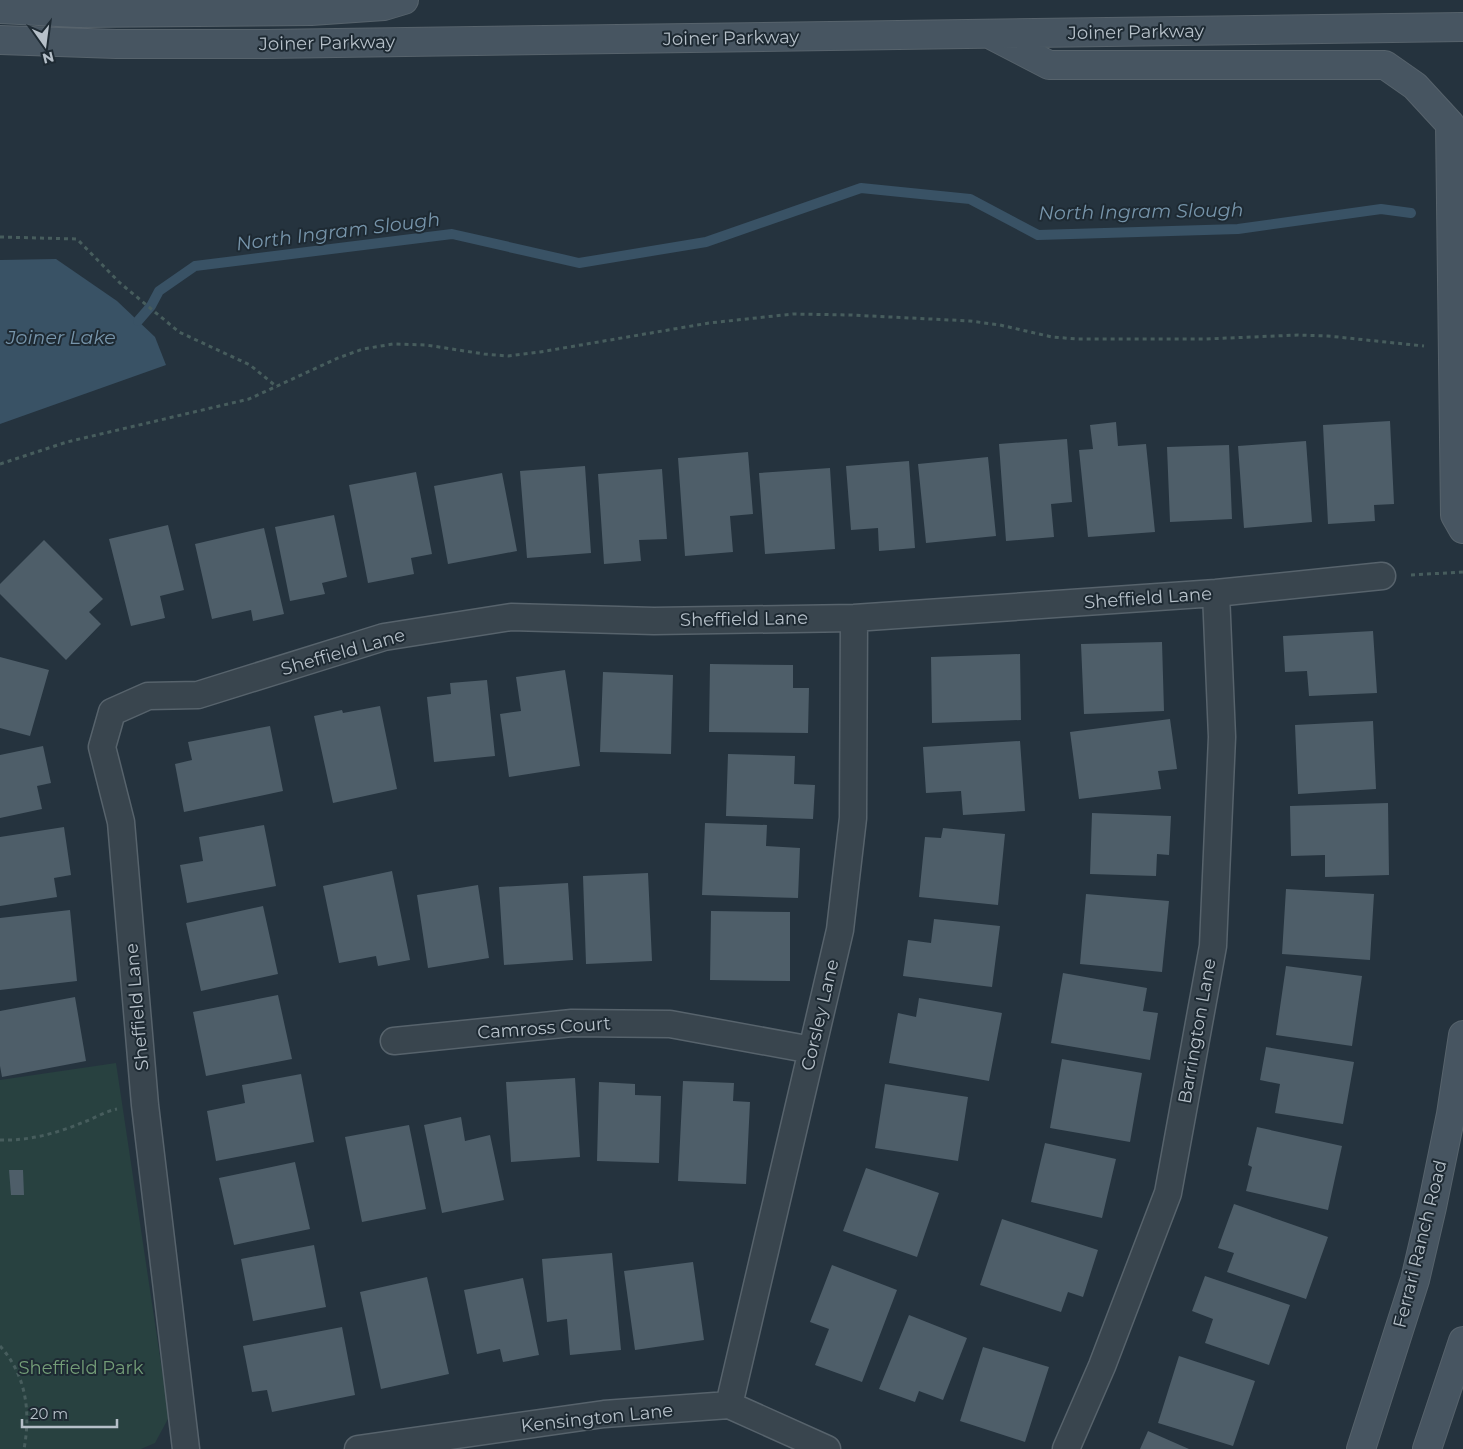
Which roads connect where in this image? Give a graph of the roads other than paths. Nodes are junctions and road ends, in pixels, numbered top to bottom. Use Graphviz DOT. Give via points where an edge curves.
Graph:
graph roads {
  1 [pos="404,0"];
  2 [pos="0,9"];
  3 [pos="1463,27"];
  4 [pos="989,34"];
  5 [pos="0,40"];
  6 [pos="1463,529"];
  7 [pos="1382,576"];
  8 [pos="1216,593"];
  9 [pos="854,618"];
  10 [pos="1463,1035"];
  11 [pos="394,1041"];
  12 [pos="812,1050"];
  13 [pos="1463,1341"];
  14 [pos="729,1404"];
  15 [pos="186,1449"];
  16 [pos="358,1449"];
  17 [pos="827,1449"];
  18 [pos="1066,1449"];
  19 [pos="1361,1449"];
  20 [pos="1427,1449"];
  1 -- 2 [label="main road" via="384,6 311,12 78,13"];
  3 -- 4 [label="main road, Joiner Parkway"];
  4 -- 5 [label="main road, Joiner Parkway" via="258,44"];
  4 -- 6 [label="main road" via="1049,65 1385,65 1415,86 1450,124 1455,515"];
  7 -- 8 [label="street, Sheffield Lane"];
  8 -- 9 [label="street, Sheffield Lane"];
  8 -- 18 [label="street, Barrington Lane" via="1222,737 1213,946 1168,1193 1102,1366"];
  9 -- 12 [label="street, Corsley Lane" via="853,818 840,930"];
  9 -- 15 [label="street, Sheffield Lane" via="654,621 510,617 384,637 198,694 148,696 112,712 102,747 121,822 145,1104"];
  10 -- 19 [label="main road, Ferrari Ranch Road" via="1449,1123 1415,1280"];
  11 -- 12 [label="street, Camross Court" via="572,1022 670,1024"];
  12 -- 14 [label="street, Corsley Lane"];
  13 -- 20 [label="main road"];
  14 -- 16 [label="street, Kensington Lane" via="604,1414"];
  14 -- 17 [label="street, Kensington Lane"];
}
